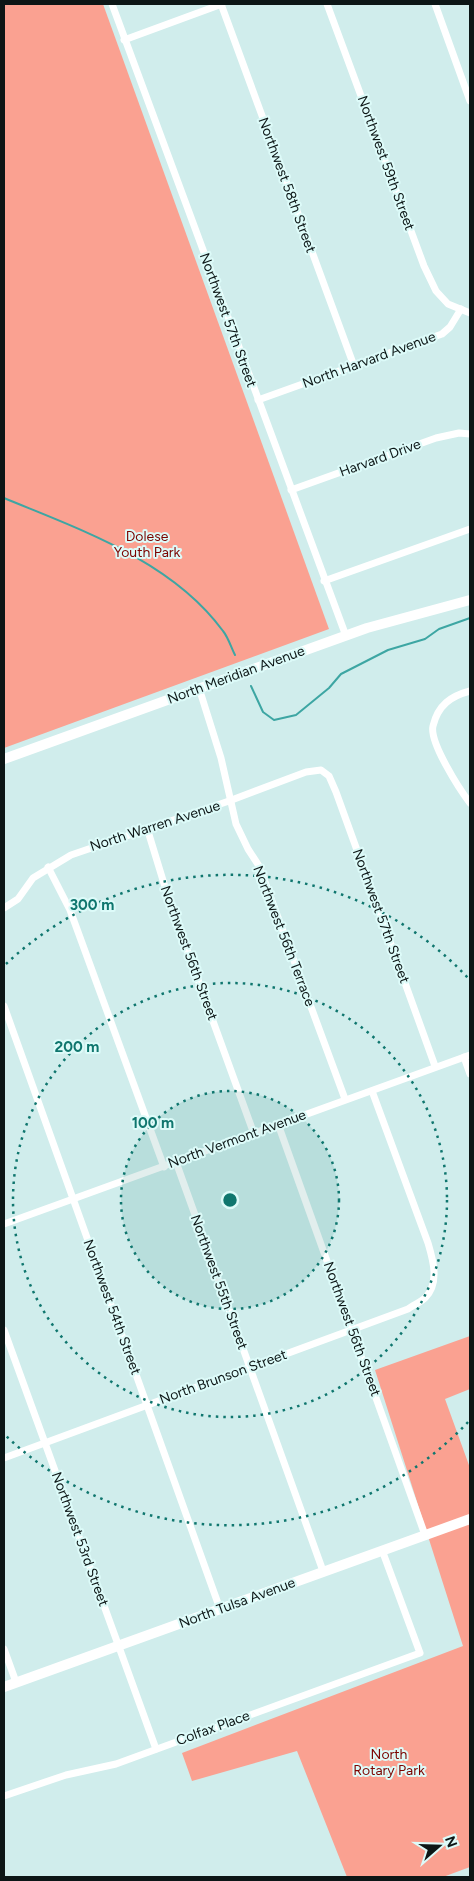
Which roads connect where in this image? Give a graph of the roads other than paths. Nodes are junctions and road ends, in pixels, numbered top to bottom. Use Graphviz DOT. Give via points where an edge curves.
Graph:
graph roads {
  1 [pos="112,4"];
  2 [pos="221,4"];
  3 [pos="327,4"];
  4 [pos="435,4"];
  5 [pos="124,40"];
  6 [pos="470,100"];
  7 [pos="461,310"];
  8 [pos="470,313"];
  9 [pos="354,366"];
  10 [pos="258,400"];
  11 [pos="470,434"];
  12 [pos="291,490"];
  13 [pos="470,529"];
  14 [pos="324,581"];
  15 [pos="470,600"];
  16 [pos="346,636"];
  17 [pos="200,688"];
  18 [pos="470,691"];
  19 [pos="4,759"];
  20 [pos="321,770"];
  21 [pos="230,801"];
  22 [pos="470,802"];
  23 [pos="147,828"];
  24 [pos="48,867"];
  25 [pos="4,908"];
  26 [pos="4,1006"];
  27 [pos="467,1056"];
  28 [pos="435,1066"];
  29 [pos="470,1074"];
  30 [pos="372,1091"];
  31 [pos="345,1099"];
  32 [pos="278,1124"];
  33 [pos="254,1134"];
  34 [pos="176,1162"];
  35 [pos="164,1167"];
  36 [pos="73,1199"];
  37 [pos="4,1224"];
  38 [pos="4,1330"];
  39 [pos="352,1330"];
  40 [pos="250,1368"];
  41 [pos="148,1405"];
  42 [pos="45,1444"];
  43 [pos="4,1458"];
  44 [pos="470,1519"];
  45 [pos="425,1535"];
  46 [pos="382,1550"];
  47 [pos="322,1571"];
  48 [pos="220,1609"];
  49 [pos="119,1646"];
  50 [pos="4,1649"];
  51 [pos="16,1682"];
  52 [pos="4,1687"];
  53 [pos="156,1749"];
  54 [pos="4,1796"];
  1 -- 5 [label="street, Northwest 57th Street"];
  2 -- 5 [label="street"];
  2 -- 9 [label="street, Northwest 58th Street"];
  3 -- 7 [label="street, Northwest 59th Street" via="424,266 436,291 448,304"];
  4 -- 6 [label="street"];
  5 -- 10 [label="street, Northwest 57th Street"];
  7 -- 8 [label="street"];
  7 -- 9 [label="street, North Harvard Avenue" via="442,334"];
  9 -- 10 [label="street, North Harvard Avenue"];
  10 -- 12 [label="street, Northwest 57th Street"];
  11 -- 12 [label="street, Harvard Drive" via="436,438"];
  12 -- 14 [label="street, Northwest 57th Street"];
  13 -- 14 [label="street"];
  14 -- 16 [label="street, Northwest 57th Street"];
  15 -- 16 [label="street, North Meridian Avenue"];
  16 -- 17 [label="street, North Meridian Avenue"];
  17 -- 19 [label="street, North Meridian Avenue"];
  17 -- 21 [label="street, Northwest 56th Terrace"];
  18 -- 22 [label="street" via="453,696 441,707 432,728 451,774"];
  20 -- 21 [label="street, North Warren Avenue" via="306,772"];
  20 -- 28 [label="street, Northwest 57th Street" via="329,776 336,792"];
  21 -- 23 [label="street, North Warren Avenue"];
  21 -- 31 [label="street, Northwest 56th Terrace" via="236,824 271,896"];
  23 -- 24 [label="street, North Warren Avenue" via="71,854"];
  23 -- 33 [label="street, Northwest 56th Street" via="169,900"];
  24 -- 25 [label="street, North Warren Avenue" via="33,878 18,899"];
  24 -- 35 [label="street" via="70,910"];
  26 -- 36 [label="street, Northwest 54th Street"];
  27 -- 28 [label="street, North Vermont Avenue"];
  27 -- 29 [label="street"];
  28 -- 30 [label="street, North Vermont Avenue"];
  30 -- 31 [label="street, North Vermont Avenue"];
  30 -- 39 [label="street, North Brunson Street" via="428,1243 434,1266 433,1284 426,1297 408,1309"];
  31 -- 32 [label="street, North Vermont Avenue"];
  32 -- 33 [label="street, North Vermont Avenue"];
  32 -- 39 [label="street, Northwest 56th Street"];
  33 -- 34 [label="street, North Vermont Avenue"];
  34 -- 35 [label="street, North Vermont Avenue"];
  34 -- 40 [label="street, Northwest 55th Street"];
  35 -- 36 [label="street, North Vermont Avenue"];
  36 -- 37 [label="street, North Vermont Avenue"];
  36 -- 41 [label="street, Northwest 54th Street"];
  38 -- 42 [label="street, Northwest 53rd Street"];
  39 -- 40 [label="street, North Brunson Street"];
  39 -- 45 [label="street, Northwest 56th Street"];
  40 -- 41 [label="street, North Brunson Street"];
  40 -- 47 [label="street, Northwest 55th Street"];
  41 -- 42 [label="street, North Brunson Street"];
  41 -- 48 [label="street, Northwest 54th Street"];
  42 -- 43 [label="street, North Brunson Street"];
  42 -- 49 [label="street, Northwest 53rd Street"];
  44 -- 45 [label="street, North Tulsa Avenue"];
  45 -- 46 [label="street, North Tulsa Avenue"];
  46 -- 47 [label="street, North Tulsa Avenue"];
  46 -- 53 [label="street, Colfax Place" via="420,1654"];
  47 -- 48 [label="street, North Tulsa Avenue"];
  48 -- 49 [label="street, North Tulsa Avenue"];
  49 -- 51 [label="street, North Tulsa Avenue"];
  49 -- 53 [label="street, Northwest 53rd Street"];
  50 -- 51 [label="street"];
  51 -- 52 [label="street, North Tulsa Avenue"];
  53 -- 54 [label="street, Colfax Place" via="103,1767 47,1780"];
}
